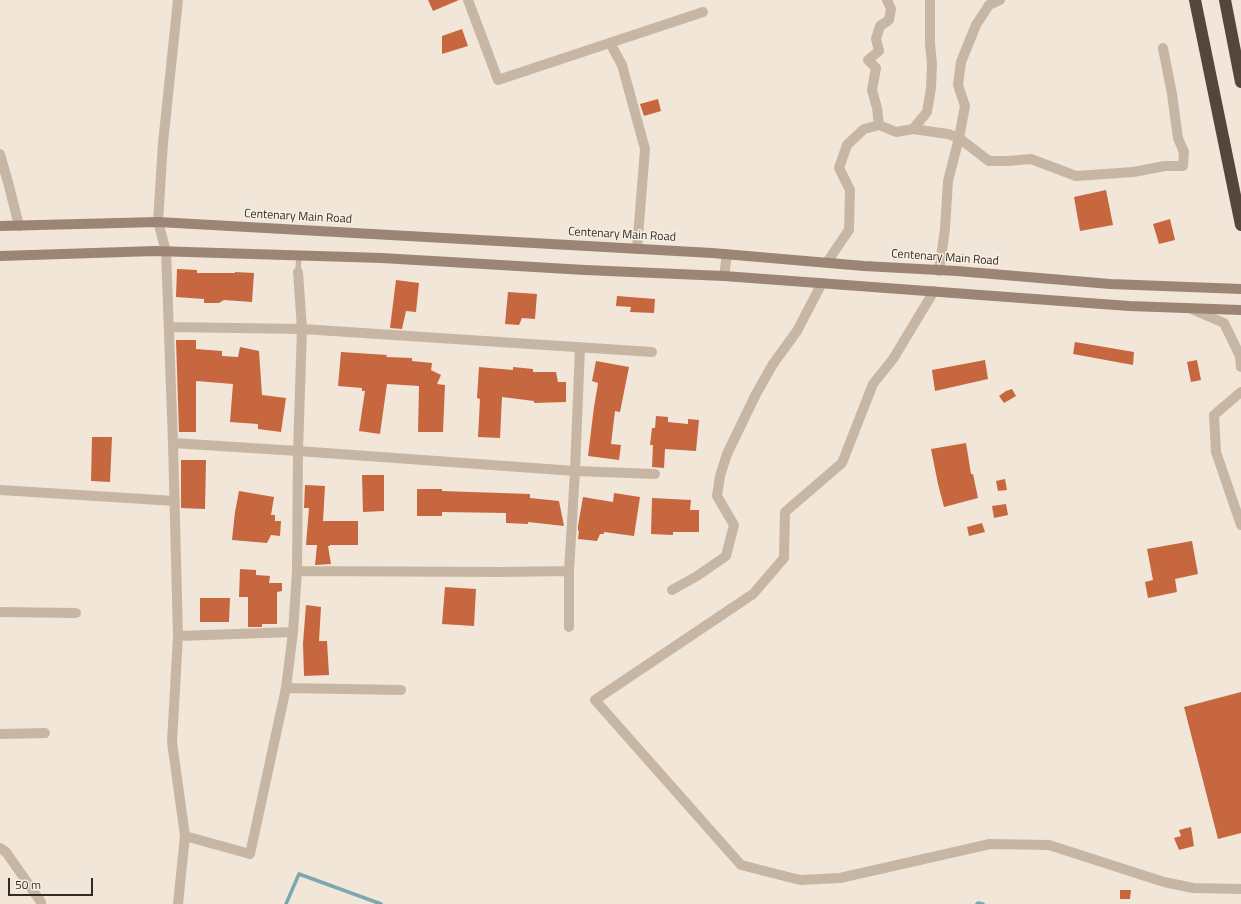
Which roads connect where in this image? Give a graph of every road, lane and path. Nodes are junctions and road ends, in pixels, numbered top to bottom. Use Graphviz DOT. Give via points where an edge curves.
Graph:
graph roads {
  1 [pos="178,0"];
  2 [pos="468,0"];
  3 [pos="888,0"];
  4 [pos="930,0"];
  5 [pos="1000,0"];
  6 [pos="1196,0"];
  7 [pos="1225,0"];
  8 [pos="703,12"];
  9 [pos="610,43"];
  10 [pos="1163,48"];
  11 [pos="1241,82"];
  12 [pos="879,125"];
  13 [pos="912,129"];
  14 [pos="959,138"];
  15 [pos="0,154"];
  16 [pos="158,222"];
  17 [pos="1241,225"];
  18 [pos="0,226"];
  19 [pos="19,226"];
  20 [pos="637,249"];
  21 [pos="166,251"];
  22 [pos="727,254"];
  23 [pos="0,256"];
  24 [pos="299,256"];
  25 [pos="827,262"];
  26 [pos="939,271"];
  27 [pos="298,272"];
  28 [pos="724,276"];
  29 [pos="822,283"];
  30 [pos="1241,289"];
  31 [pos="934,292"];
  32 [pos="1189,308"];
  33 [pos="1241,310"];
  34 [pos="169,327"];
  35 [pos="302,329"];
  36 [pos="580,347"];
  37 [pos="652,352"];
  38 [pos="1241,367"];
  39 [pos="1241,392"];
  40 [pos="173,443"];
  41 [pos="298,451"];
  42 [pos="575,471"];
  43 [pos="655,474"];
  44 [pos="0,490"];
  45 [pos="175,501"];
  46 [pos="1241,525"];
  47 [pos="297,571"];
  48 [pos="568,571"];
  49 [pos="672,590"];
  50 [pos="0,612"];
  51 [pos="76,613"];
  52 [pos="569,627"];
  53 [pos="293,632"];
  54 [pos="178,636"];
  55 [pos="286,688"];
  56 [pos="401,690"];
  57 [pos="45,733"];
  58 [pos="0,734"];
  59 [pos="185,836"];
  60 [pos="0,848"];
  61 [pos="1241,889"];
  62 [pos="41,904"];
  63 [pos="178,904"];
  1 -- 16 [label="street" via="163,143"];
  2 -- 9 [label="street" via="498,80"];
  3 -- 12 [label="street" via="891,9 889,20 880,26 876,39 879,51 868,60 876,68 872,90"];
  4 -- 13 [label="street" via="931,88 927,112"];
  5 -- 14 [label="street" via="989,5 976,25 961,62 958,85 965,106"];
  6 -- 17 [label="highway"];
  7 -- 11 [label="highway"];
  8 -- 9 [label="street"];
  9 -- 20 [label="street" via="622,65 645,149"];
  10 -- 14 [label="street" via="1178,138 1184,152 1183,166 1076,176 1030,160 989,161"];
  12 -- 13 [label="street" via="896,132"];
  12 -- 25 [label="street" via="864,129 847,145 839,168 850,190 849,230"];
  13 -- 14 [label="street"];
  14 -- 26 [label="street" via="948,181"];
  15 -- 19 [label="street"];
  16 -- 19 [label="street, Centenary Main Road"];
  16 -- 20 [label="street, Centenary Main Road"];
  16 -- 21 [label="street"];
  18 -- 19 [label="street, Centenary Main Road"];
  20 -- 22 [label="street, Centenary Main Road"];
  21 -- 23 [label="street"];
  21 -- 24 [label="street"];
  21 -- 34 [label="street"];
  22 -- 25 [label="street, Centenary Main Road"];
  22 -- 28 [label="street"];
  24 -- 27 [label="lane"];
  24 -- 28 [label="street"];
  25 -- 26 [label="street, Centenary Main Road"];
  26 -- 30 [label="street, Centenary Main Road" via="1110,284"];
  27 -- 35 [label="street"];
  28 -- 29 [label="street"];
  29 -- 31 [label="street"];
  29 -- 49 [label="street" via="797,331 773,364 760,388 720,476 718,496 734,525 726,556 698,576"];
  31 -- 32 [label="street"];
  31 -- 61 [label="street" via="894,358 873,384 842,463 785,512 784,558 753,594 595,700 740,865 800,880 840,878 990,844 1049,845 1164,882 1193,888"];
  32 -- 33 [label="street"];
  32 -- 38 [label="street" via="1224,323 1240,356"];
  34 -- 35 [label="street"];
  34 -- 40 [label="street"];
  35 -- 36 [label="street"];
  35 -- 41 [label="street"];
  36 -- 37 [label="street"];
  36 -- 42 [label="street"];
  39 -- 46 [label="street" via="1214,415 1216,452"];
  40 -- 41 [label="street"];
  40 -- 45 [label="street"];
  41 -- 42 [label="street"];
  41 -- 47 [label="street"];
  42 -- 43 [label="street"];
  42 -- 48 [label="street"];
  44 -- 45 [label="street"];
  45 -- 54 [label="street"];
  47 -- 48 [label="street"];
  47 -- 53 [label="street"];
  48 -- 52 [label="street"];
  50 -- 51 [label="street"];
  53 -- 54 [label="street"];
  53 -- 55 [label="street"];
  54 -- 59 [label="street" via="172,742"];
  55 -- 56 [label="street"];
  55 -- 59 [label="street" via="250,854"];
  57 -- 58 [label="street"];
  59 -- 63 [label="street"];
  60 -- 62 [label="street" via="6,852"];
}
